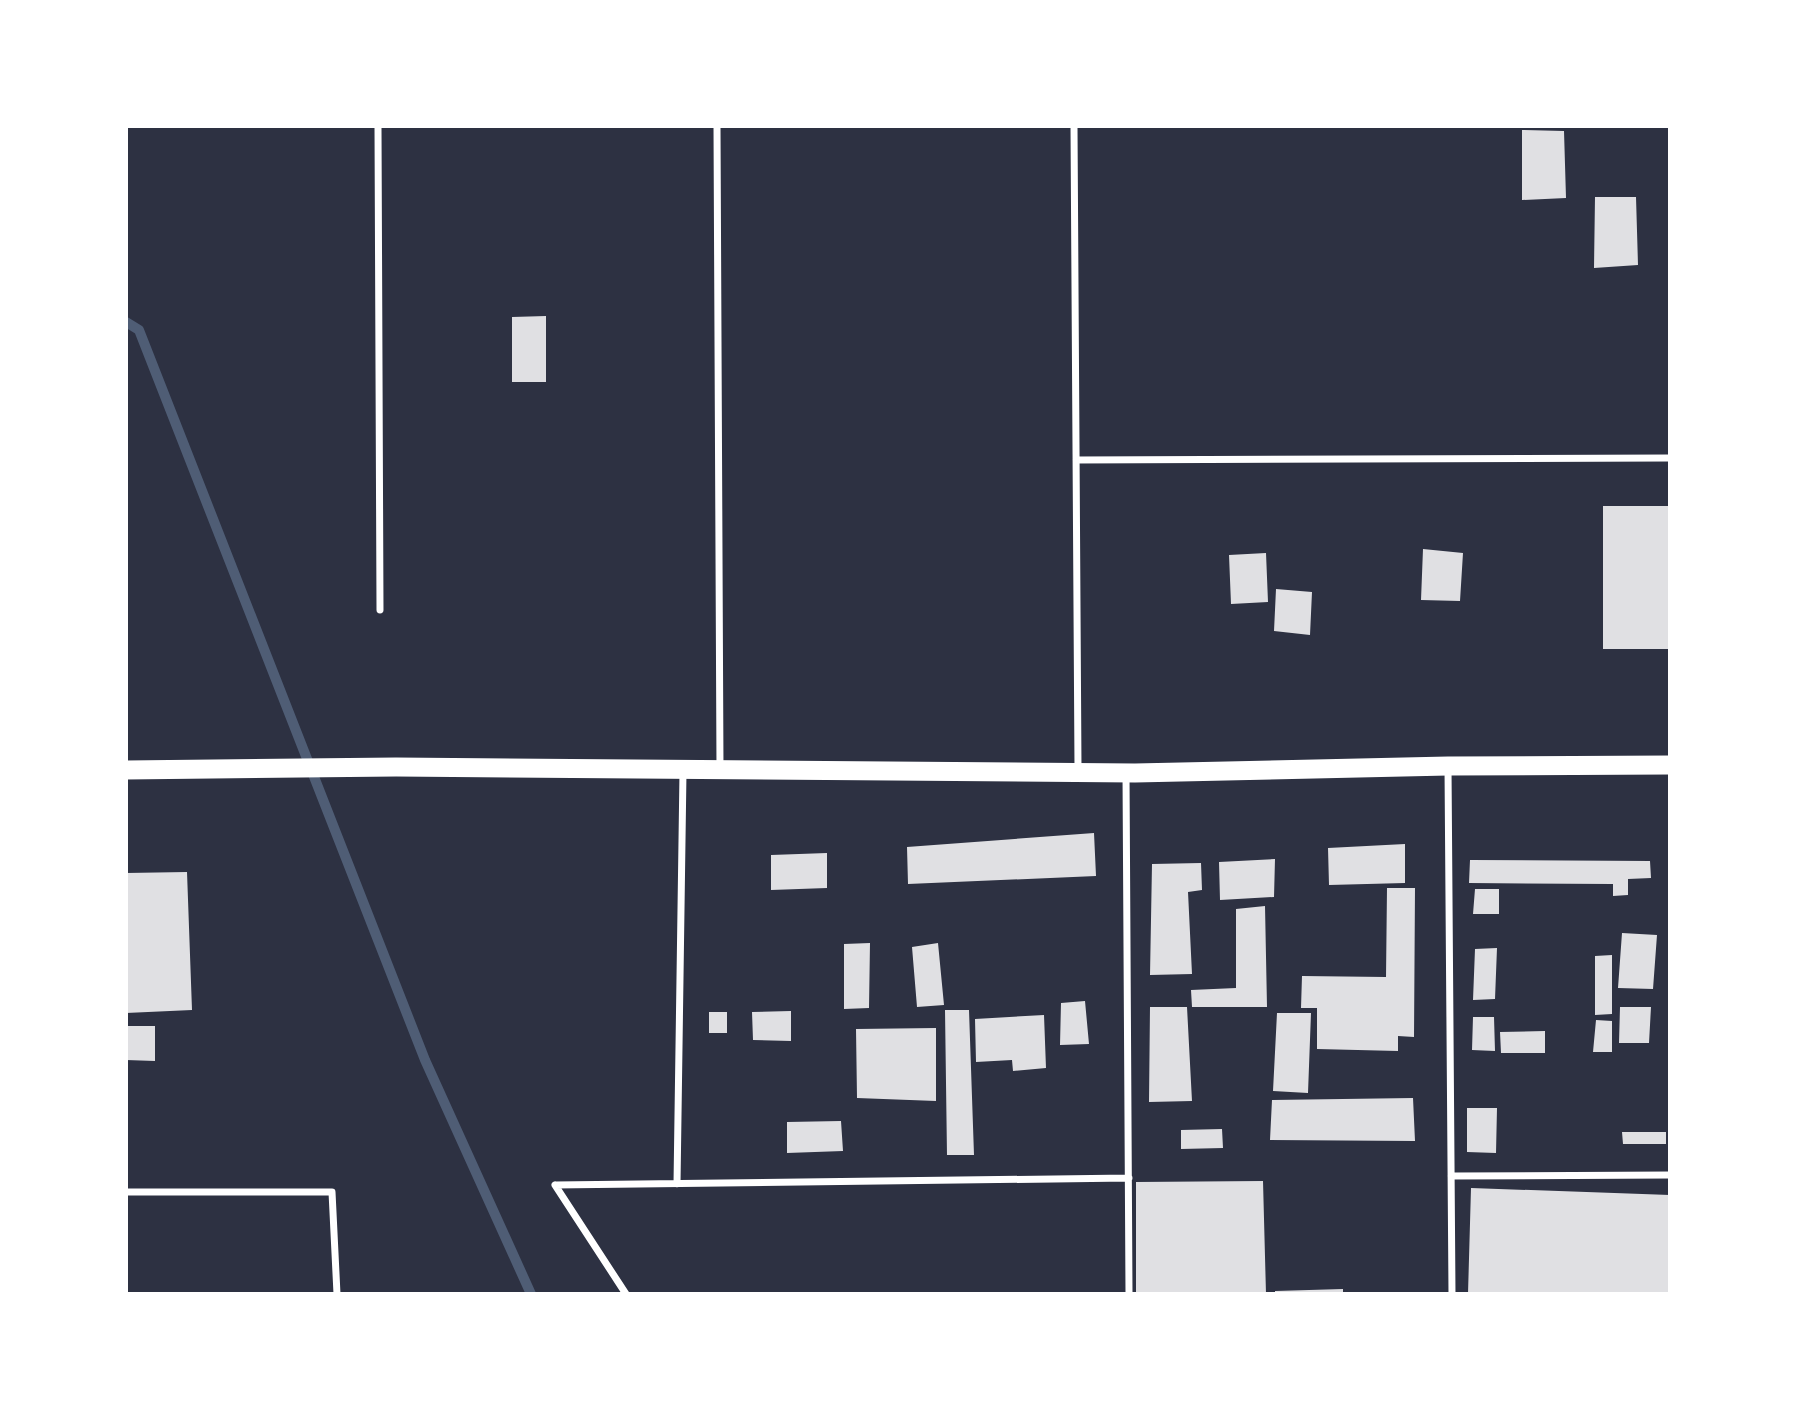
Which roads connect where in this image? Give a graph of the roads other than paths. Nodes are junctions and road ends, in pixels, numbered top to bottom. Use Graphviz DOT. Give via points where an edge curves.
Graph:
graph roads {
  1 [pos="378,126"];
  2 [pos="716,126"];
  3 [pos="1074,126"];
  4 [pos="1670,458"];
  5 [pos="1076,460"];
  6 [pos="380,610"];
  7 [pos="1670,765"];
  8 [pos="1448,766"];
  9 [pos="126,770"];
  10 [pos="683,770"];
  11 [pos="720,770"];
  12 [pos="1078,771"];
  13 [pos="1126,772"];
  14 [pos="1670,1175"];
  15 [pos="1451,1176"];
  16 [pos="1129,1178"];
  17 [pos="677,1184"];
  18 [pos="126,1192"];
  19 [pos="337,1294"];
  20 [pos="626,1294"];
  21 [pos="1129,1294"];
  22 [pos="1452,1294"];
  1 -- 6 [label="street"];
  2 -- 11 [label="street"];
  3 -- 5 [label="street"];
  4 -- 5 [label="street"];
  5 -- 12 [label="street"];
  7 -- 8 [label="highway"];
  8 -- 13 [label="highway"];
  8 -- 15 [label="street"];
  9 -- 10 [label="highway"];
  10 -- 11 [label="highway"];
  10 -- 17 [label="street"];
  11 -- 12 [label="highway"];
  12 -- 13 [label="highway"];
  13 -- 16 [label="street"];
  14 -- 15 [label="street"];
  15 -- 22 [label="street"];
  16 -- 17 [label="street"];
  16 -- 21 [label="street"];
  17 -- 20 [label="street" via="555,1185"];
  18 -- 19 [label="street" via="332,1192"];
}
